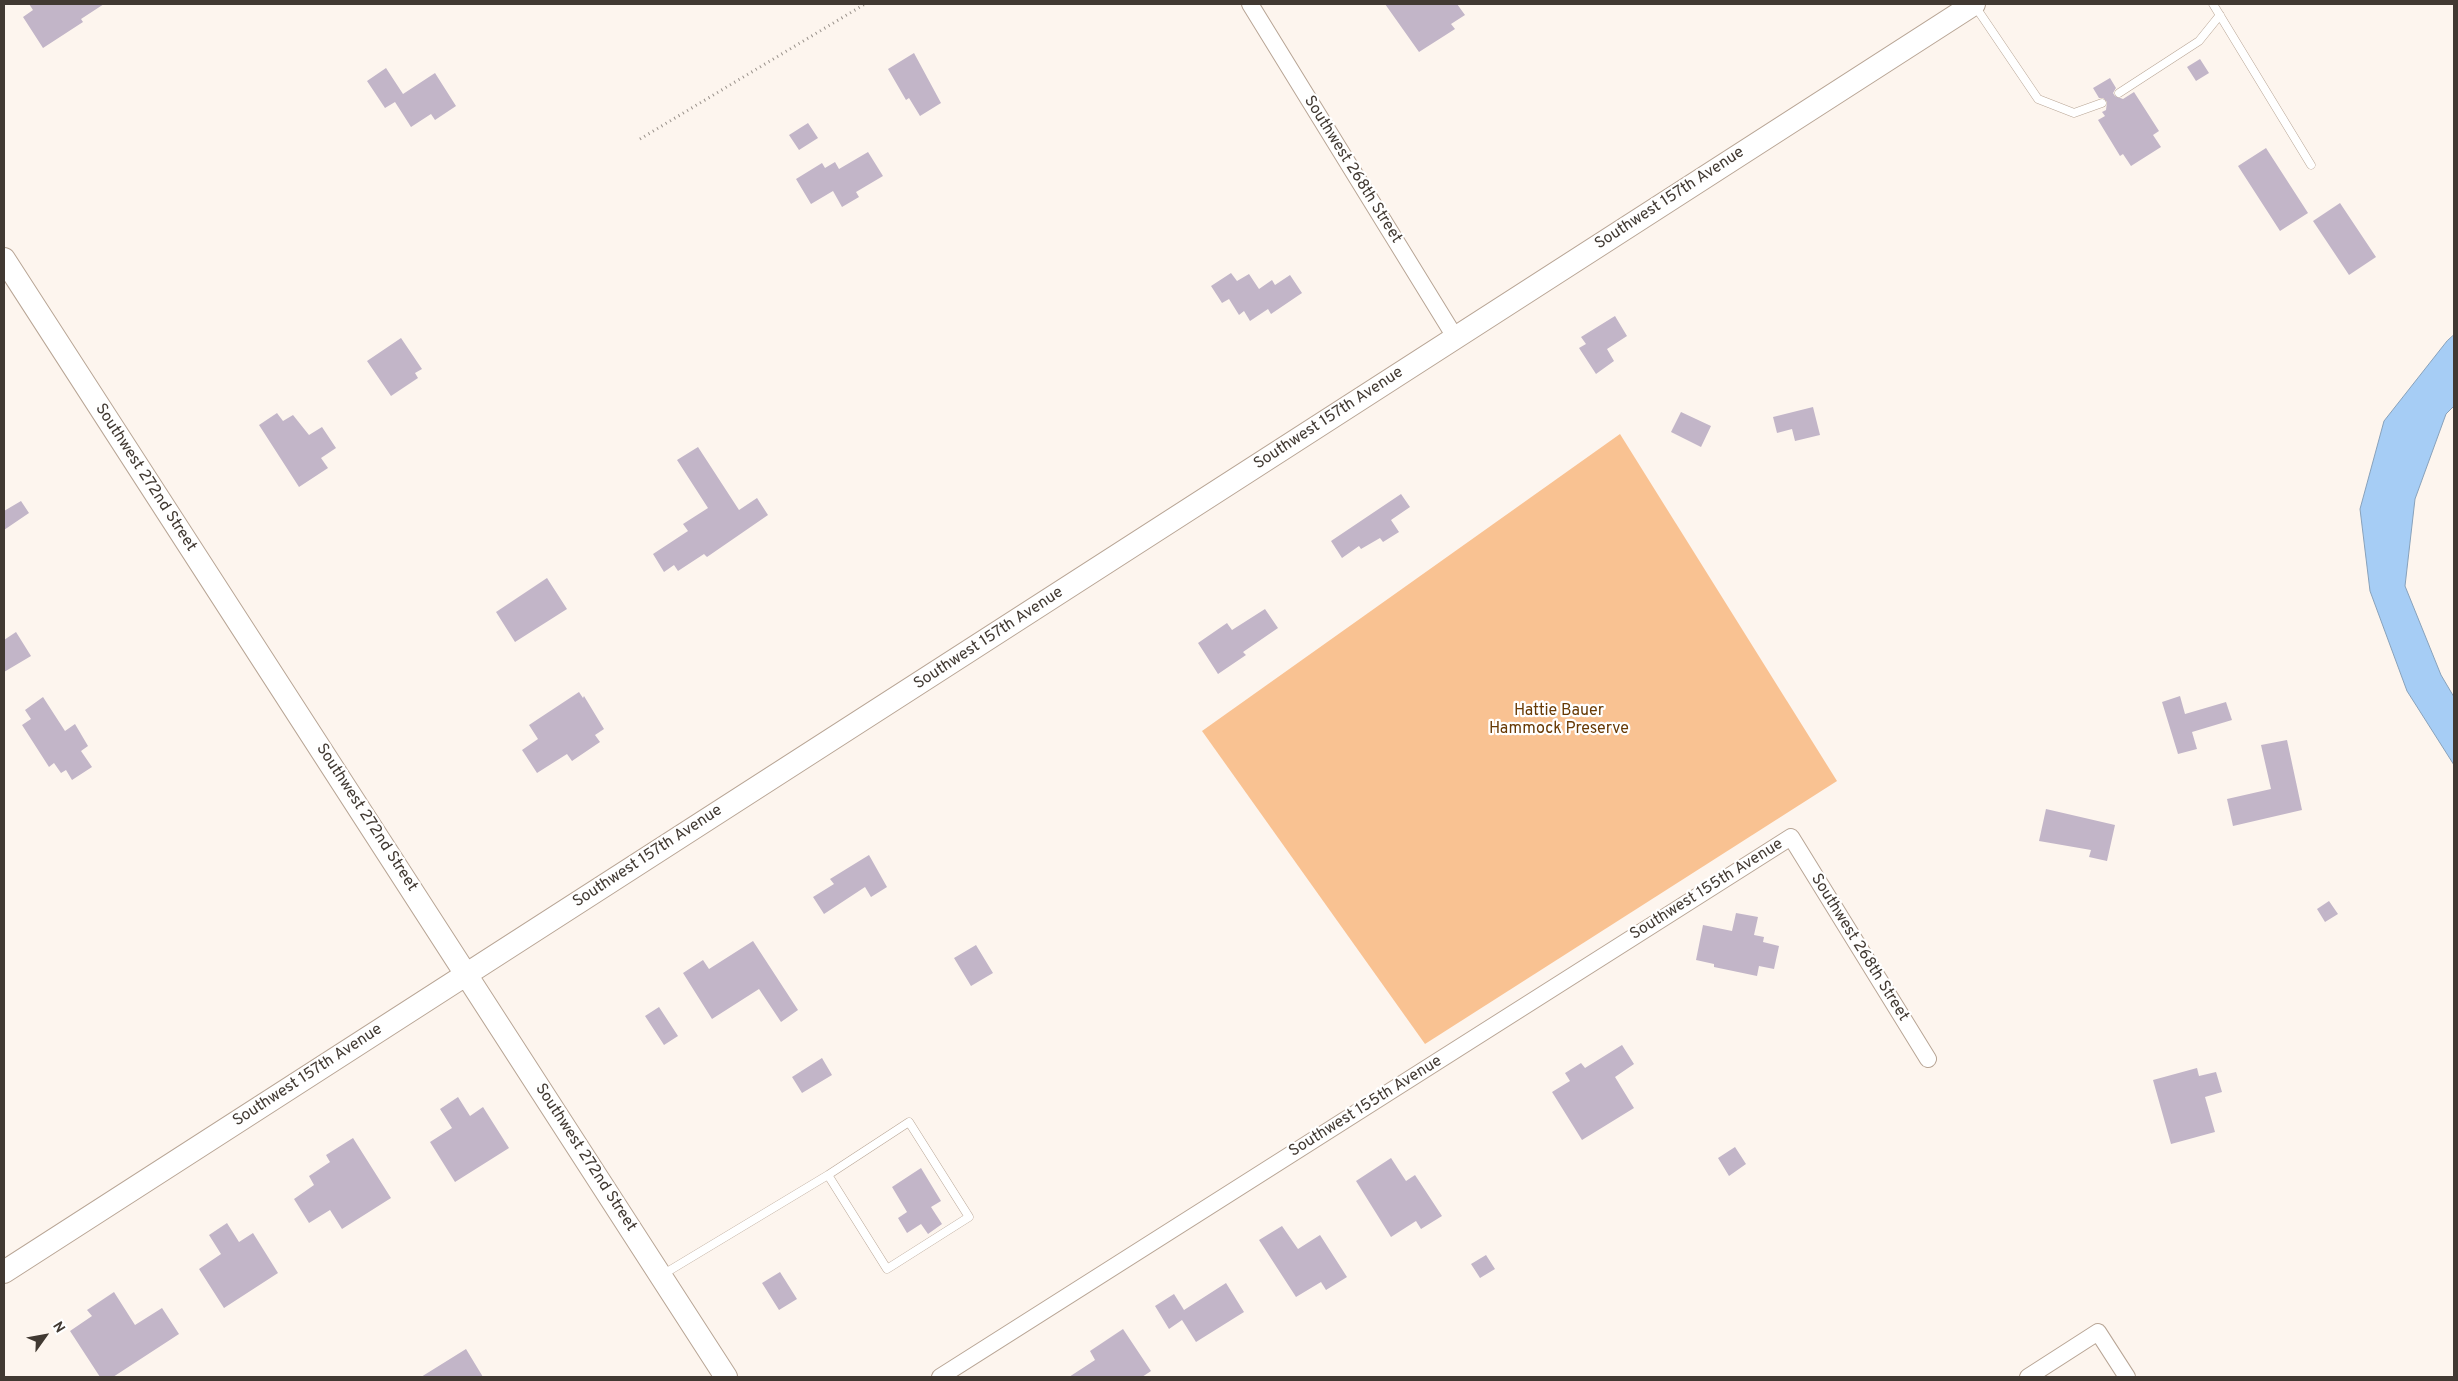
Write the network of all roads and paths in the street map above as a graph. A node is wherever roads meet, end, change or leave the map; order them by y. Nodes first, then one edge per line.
1 (865, 4) edge
2 (1250, 4) edge
3 (1974, 4) edge
4 (2213, 4) edge
5 (2220, 15) junction
6 (2119, 93) dead end
7 (2102, 103) dead end
8 (640, 139) dead end
9 (2312, 165) dead end
10 (4, 259) edge
11 (1455, 337) junction
12 (1791, 837) joint
13 (466, 973) junction
14 (1928, 1059) dead end
15 (828, 1175) junction
16 (4, 1272) edge
17 (660, 1276) junction
18 (726, 1377) edge
19 (940, 1377) edge
20 (2028, 1377) edge
21 (2127, 1377) edge

1 - 8 path
2 - 11 street, Southwest 268th Street
3 - 7 lane
3 - 11 street, Southwest 157th Avenue
4 - 5 lane
5 - 6 lane
5 - 9 lane
10 - 13 street, Southwest 272nd Street
11 - 13 street, Southwest 157th Avenue
12 - 14 street, Southwest 268th Street
12 - 19 street, Southwest 155th Avenue
13 - 16 street, Southwest 157th Avenue
13 - 17 street, Southwest 272nd Street
15 - 15 lane
15 - 17 lane
17 - 18 street, Southwest 272nd Street
20 - 21 street

